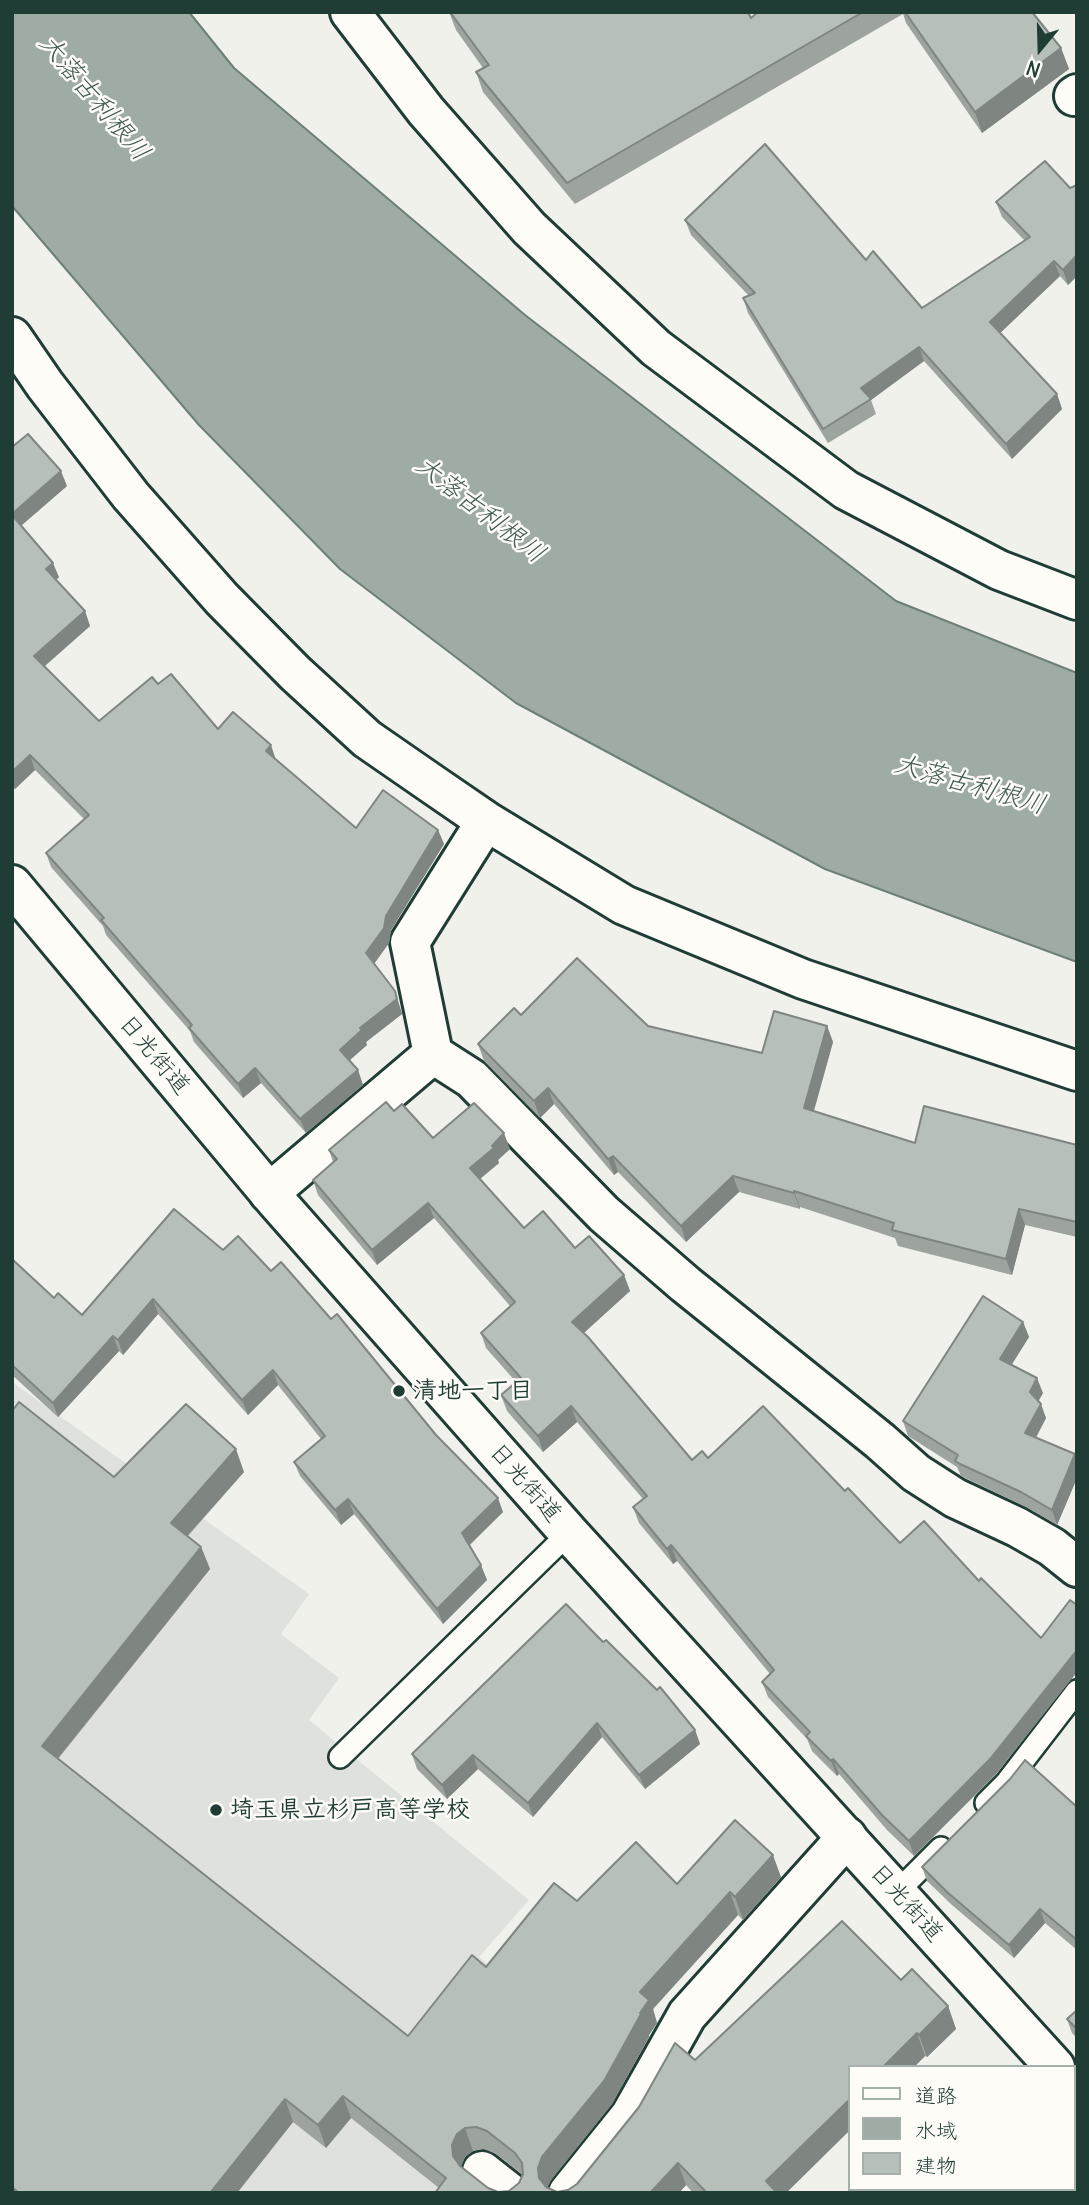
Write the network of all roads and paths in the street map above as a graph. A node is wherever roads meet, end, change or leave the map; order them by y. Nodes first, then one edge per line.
1 (351, 12) edge
2 (12, 337) edge
3 (1077, 600) edge
4 (486, 821) junction
5 (12, 885) edge
6 (433, 1054) junction
7 (1077, 1071) edge
8 (268, 1193) junction
9 (569, 1533) junction
10 (1077, 1567) edge
11 (1077, 1691) edge
12 (340, 1757) dead end
13 (970, 1820) edge
14 (847, 1837) junction
15 (951, 1838) edge
16 (897, 1892) junction
17 (1053, 2065) edge
18 (568, 2193) edge

1 - 3 street
2 - 4 street
4 - 6 street
4 - 7 street
5 - 8 street, 日光街道
6 - 8 street
6 - 10 street
8 - 9 street, 日光街道
9 - 12 lane
9 - 14 street, 日光街道
11 - 13 lane
14 - 16 street, 日光街道
14 - 18 street
15 - 16 lane
16 - 17 street, 日光街道

